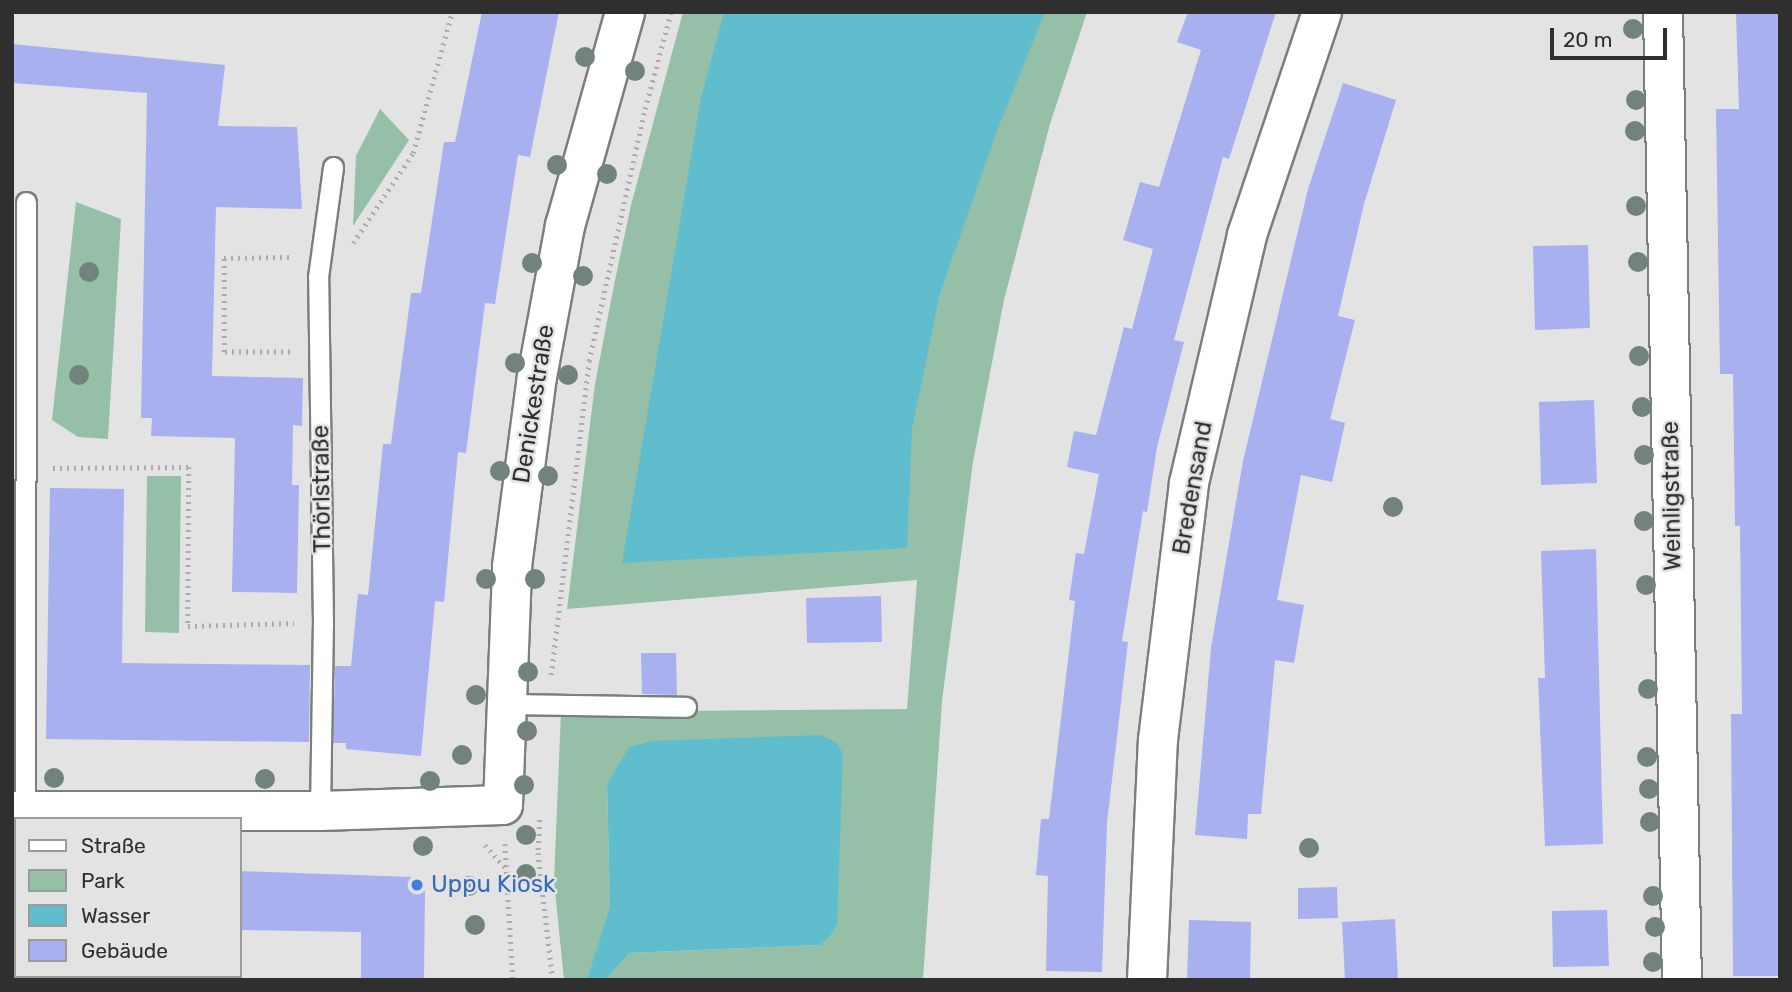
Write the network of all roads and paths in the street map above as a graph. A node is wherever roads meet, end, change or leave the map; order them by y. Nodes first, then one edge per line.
1 (452, 12) edge
2 (625, 12) edge
3 (671, 12) edge
4 (1322, 12) edge
5 (1663, 12) edge
6 (333, 167) dead end
7 (26, 202) dead end
8 (323, 256) junction
9 (320, 353) junction
10 (24, 468) junction
11 (292, 623) dead end
12 (504, 704) junction
13 (549, 705) junction
14 (687, 707) dead end
15 (503, 805) junction
16 (18, 811) edge
17 (320, 811) junction
18 (541, 815) dead end
19 (513, 980) edge
20 (552, 980) edge
21 (1147, 980) edge
22 (1682, 980) edge

1 - 8 path
2 - 12 street, Denickestraße
3 - 13 path
4 - 21 street, Bredensand
5 - 22 street, Weinligstraße
6 - 8 lane, Thörlstraße
7 - 10 lane
8 - 9 lane, Thörlstraße
8 - 9 path
9 - 17 lane, Thörlstraße
10 - 11 path
10 - 16 lane
12 - 13 lane
12 - 15 street, Denickestraße
13 - 14 lane
15 - 17 street
15 - 19 path
16 - 17 street
18 - 20 path

